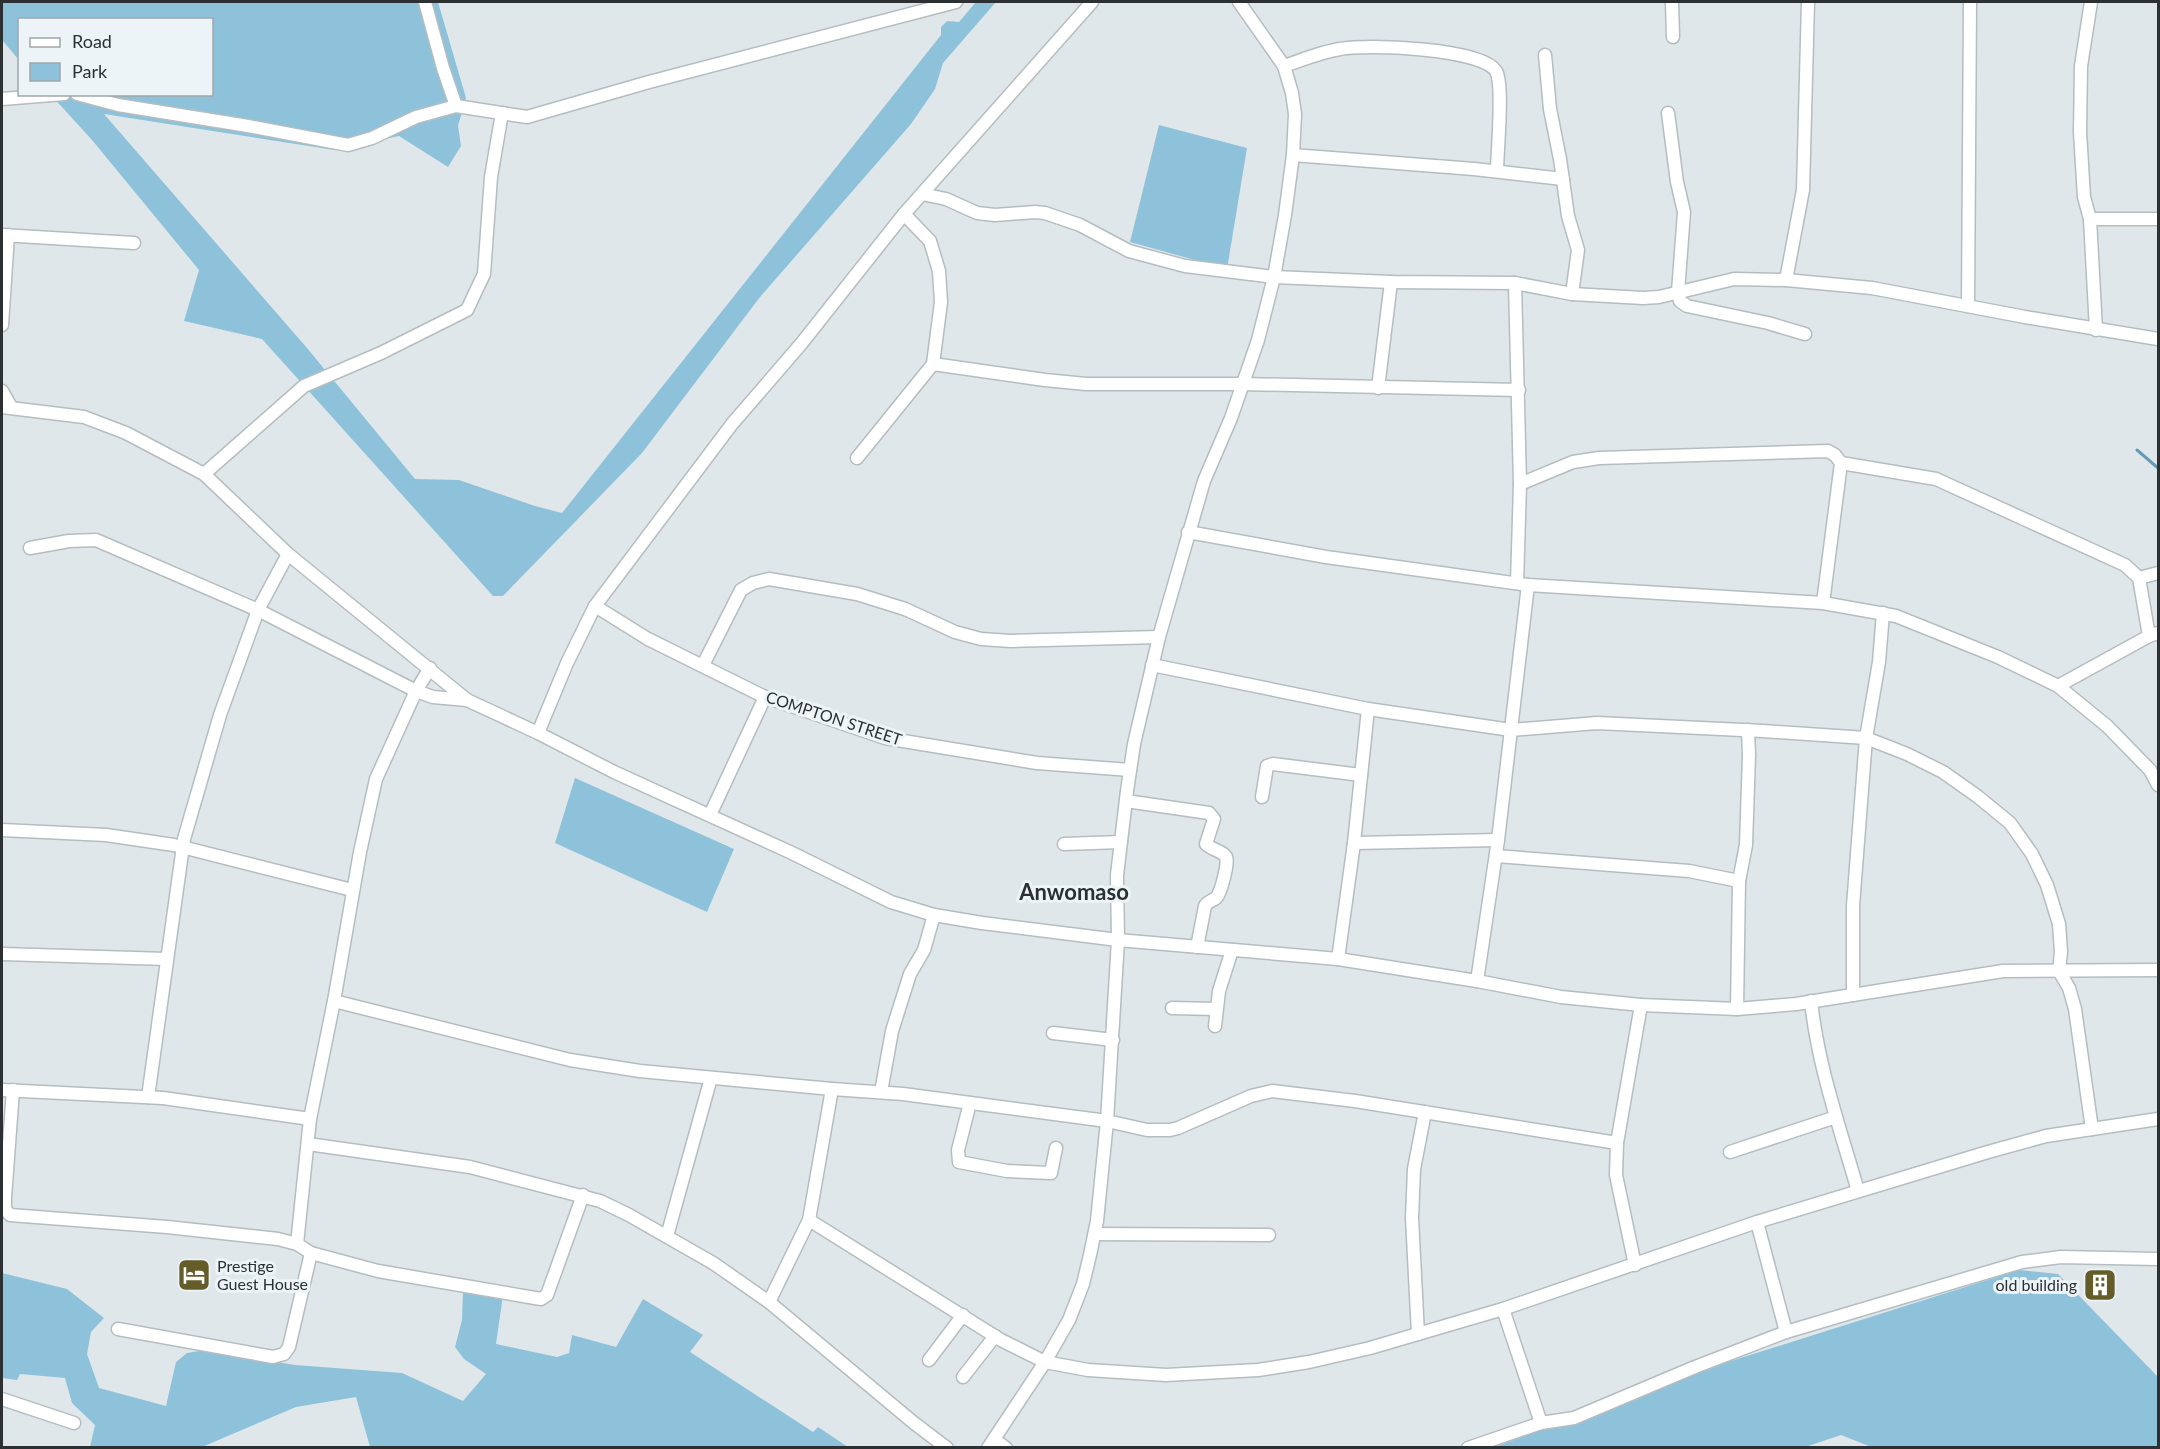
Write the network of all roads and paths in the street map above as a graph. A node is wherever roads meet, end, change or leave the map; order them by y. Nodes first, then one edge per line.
1 (425, 2) edge
2 (956, 2) edge
3 (1092, 2) edge
4 (1239, 2) edge
5 (1672, 2) edge
6 (1808, 2) edge
7 (1970, 2) edge
8 (2091, 2) edge
9 (1673, 37) dead end
10 (1545, 55) dead end
11 (1284, 66) junction
12 (39, 96) edge
13 (84, 96) edge
14 (2, 99) edge
15 (456, 106) junction
16 (502, 113) junction
17 (1668, 113) dead end
18 (1293, 155) junction
19 (1497, 171) junction
20 (1563, 178) junction
21 (922, 194) junction
22 (904, 214) junction
23 (2090, 219) junction
24 (2158, 219) edge
25 (5, 235) edge
26 (134, 243) dead end
27 (1274, 277) junction
28 (1786, 280) junction
29 (1391, 282) junction
30 (1515, 283) junction
31 (1678, 292) junction
32 (1572, 294) junction
33 (1968, 306) junction
34 (2, 325) edge
35 (2096, 330) junction
36 (1805, 334) dead end
37 (2158, 339) edge
38 (933, 364) junction
39 (1244, 384) junction
40 (1378, 388) junction
41 (1519, 390) junction
42 (2, 391) edge
43 (6, 407) edge
44 (857, 458) dead end
45 (1841, 463) junction
46 (204, 474) junction
47 (1520, 484) junction
48 (1188, 532) junction
49 (30, 548) dead end
50 (288, 554) junction
51 (2158, 573) edge
52 (2139, 578) junction
53 (1522, 584) junction
54 (1822, 603) junction
55 (595, 606) junction
56 (258, 610) junction
57 (1883, 613) junction
58 (2154, 635) edge
59 (1159, 638) junction
60 (703, 665) junction
61 (1152, 665) junction
62 (430, 668) junction
63 (2058, 686) junction
64 (416, 691) junction
65 (765, 698) junction
66 (467, 700) junction
67 (1368, 709) junction
68 (1511, 730) junction
69 (1748, 730) junction
70 (538, 733) junction
71 (1866, 738) junction
72 (2154, 768) edge
73 (1130, 770) junction
74 (1361, 775) junction
75 (2158, 785) edge
76 (1262, 797) dead end
77 (1126, 801) junction
78 (710, 815) junction
79 (2, 830) edge
80 (1498, 840) junction
81 (1120, 842) junction
82 (1354, 843) junction
83 (1064, 844) dead end
84 (183, 848) junction
85 (1496, 856) junction
86 (1739, 881) junction
87 (352, 890) junction
88 (934, 915) junction
89 (1118, 940) junction
90 (1197, 946) junction
91 (1232, 950) junction
92 (2, 954) edge
93 (168, 959) junction
94 (1338, 959) junction
95 (2158, 970) edge
96 (2059, 971) junction
97 (1477, 981) junction
98 (1853, 996) junction
99 (334, 1001) junction
100 (1811, 1001) junction
101 (1641, 1005) junction
102 (1172, 1008) dead end
103 (1216, 1009) junction
104 (1737, 1009) junction
105 (1215, 1026) dead end
106 (1053, 1033) dead end
107 (1113, 1040) junction
108 (711, 1078) junction
109 (832, 1089) junction
110 (7, 1090) edge
111 (881, 1092) junction
112 (148, 1097) junction
113 (970, 1103) junction
114 (1425, 1112) junction
115 (1836, 1118) junction
116 (310, 1119) junction
117 (2158, 1119) edge
118 (1107, 1121) junction
119 (2092, 1129) junction
120 (1617, 1143) junction
121 (308, 1144) junction
122 (1056, 1148) dead end
123 (1730, 1152) dead end
124 (1858, 1191) junction
125 (583, 1195) junction
126 (809, 1220) junction
127 (1757, 1222) junction
128 (1095, 1234) junction
129 (1269, 1235) dead end
130 (667, 1236) junction
131 (297, 1244) junction
132 (311, 1253) junction
133 (2158, 1259) edge
134 (1635, 1264) junction
135 (769, 1302) junction
136 (1503, 1309) junction
137 (963, 1316) junction
138 (118, 1329) dead end
139 (1786, 1332) junction
140 (1418, 1334) junction
141 (995, 1336) junction
142 (929, 1360) dead end
143 (1045, 1362) junction
144 (963, 1377) dead end
145 (2, 1398) edge
146 (74, 1423) dead end
147 (1541, 1423) junction
148 (991, 1443) edge
149 (947, 1448) edge
150 (1006, 1448) edge
151 (1468, 1448) edge

1 - 15 street
2 - 16 street
3 - 21 street
4 - 11 street
5 - 9 street
6 - 28 street
7 - 33 street
8 - 23 street
10 - 20 street
11 - 18 street
11 - 19 street
12 - 14 street
13 - 15 street
15 - 16 street
16 - 46 street
17 - 31 street
18 - 19 street
18 - 27 street
19 - 20 street
20 - 32 street
21 - 22 street
21 - 27 street
22 - 38 street
22 - 55 street
23 - 24 street
23 - 35 street
25 - 26 street
25 - 34 street
27 - 29 street
27 - 39 street
28 - 31 street
28 - 33 street
29 - 30 street
29 - 40 street
30 - 32 street
30 - 41 street
31 - 32 street
31 - 36 street
33 - 35 street
35 - 37 street
38 - 39 street
38 - 44 street
39 - 40 street
39 - 48 street
40 - 41 street
41 - 47 street
42 - 43 street
43 - 46 street
45 - 47 street
45 - 52 street
45 - 54 street
46 - 50 street
47 - 53 street
48 - 53 street
48 - 59 street
49 - 56 street
50 - 56 street
50 - 62 street
51 - 52 street
52 - 58 street
53 - 54 street
53 - 68 street
54 - 57 street
55 - 60 street, COMPTON STREET
55 - 70 street
56 - 64 street
56 - 84 street
57 - 63 street
57 - 71 street
58 - 63 street
59 - 60 street
59 - 61 street
60 - 65 street, COMPTON STREET
61 - 67 street
61 - 73 street
62 - 64 street
62 - 66 street
63 - 72 street
64 - 66 street
64 - 87 street
65 - 73 street, COMPTON STREET
65 - 78 street
66 - 70 street
67 - 68 street
67 - 74 street
68 - 69 street
68 - 80 street
69 - 71 street
69 - 86 street
70 - 78 street
71 - 96 street
71 - 98 street
72 - 75 street
73 - 77 street
74 - 76 street
74 - 82 street
77 - 81 street
77 - 90 street
78 - 88 street
79 - 84 street
80 - 82 street
80 - 85 street
81 - 83 street
81 - 89 street
82 - 94 street
84 - 87 street
84 - 93 street
85 - 86 street
85 - 97 street
86 - 104 street
87 - 99 street
88 - 89 street
88 - 111 street
89 - 90 street
89 - 107 street
90 - 91 street
91 - 94 street
91 - 103 street
92 - 93 street
93 - 112 street
94 - 97 street
95 - 96 street
96 - 98 street
96 - 119 street
97 - 101 street
98 - 100 street
99 - 108 street
99 - 116 street
100 - 104 street
100 - 115 street
101 - 104 street
101 - 120 street
102 - 103 street
103 - 105 street
106 - 107 street
107 - 118 street
108 - 109 street
108 - 130 street
109 - 111 street
109 - 126 street
110 - 112 street
110 - 131 street
111 - 113 street
112 - 116 street
113 - 118 street
113 - 122 street
114 - 118 street
114 - 120 street
114 - 140 street
115 - 123 street
115 - 124 street
116 - 121 street
117 - 119 street
118 - 128 street
119 - 124 street
120 - 134 street
121 - 125 street
121 - 131 street
124 - 127 street
125 - 130 street
125 - 132 street
126 - 135 street
126 - 137 street
127 - 134 street
127 - 139 street
128 - 129 street
128 - 143 street
130 - 135 street
131 - 132 street
132 - 138 street
133 - 139 street
134 - 136 street
135 - 149 street
136 - 140 street
136 - 147 street
137 - 141 street
137 - 142 street
139 - 147 street
140 - 143 street
141 - 143 street
141 - 144 street
143 - 148 street
145 - 146 street
147 - 151 street
148 - 150 street

